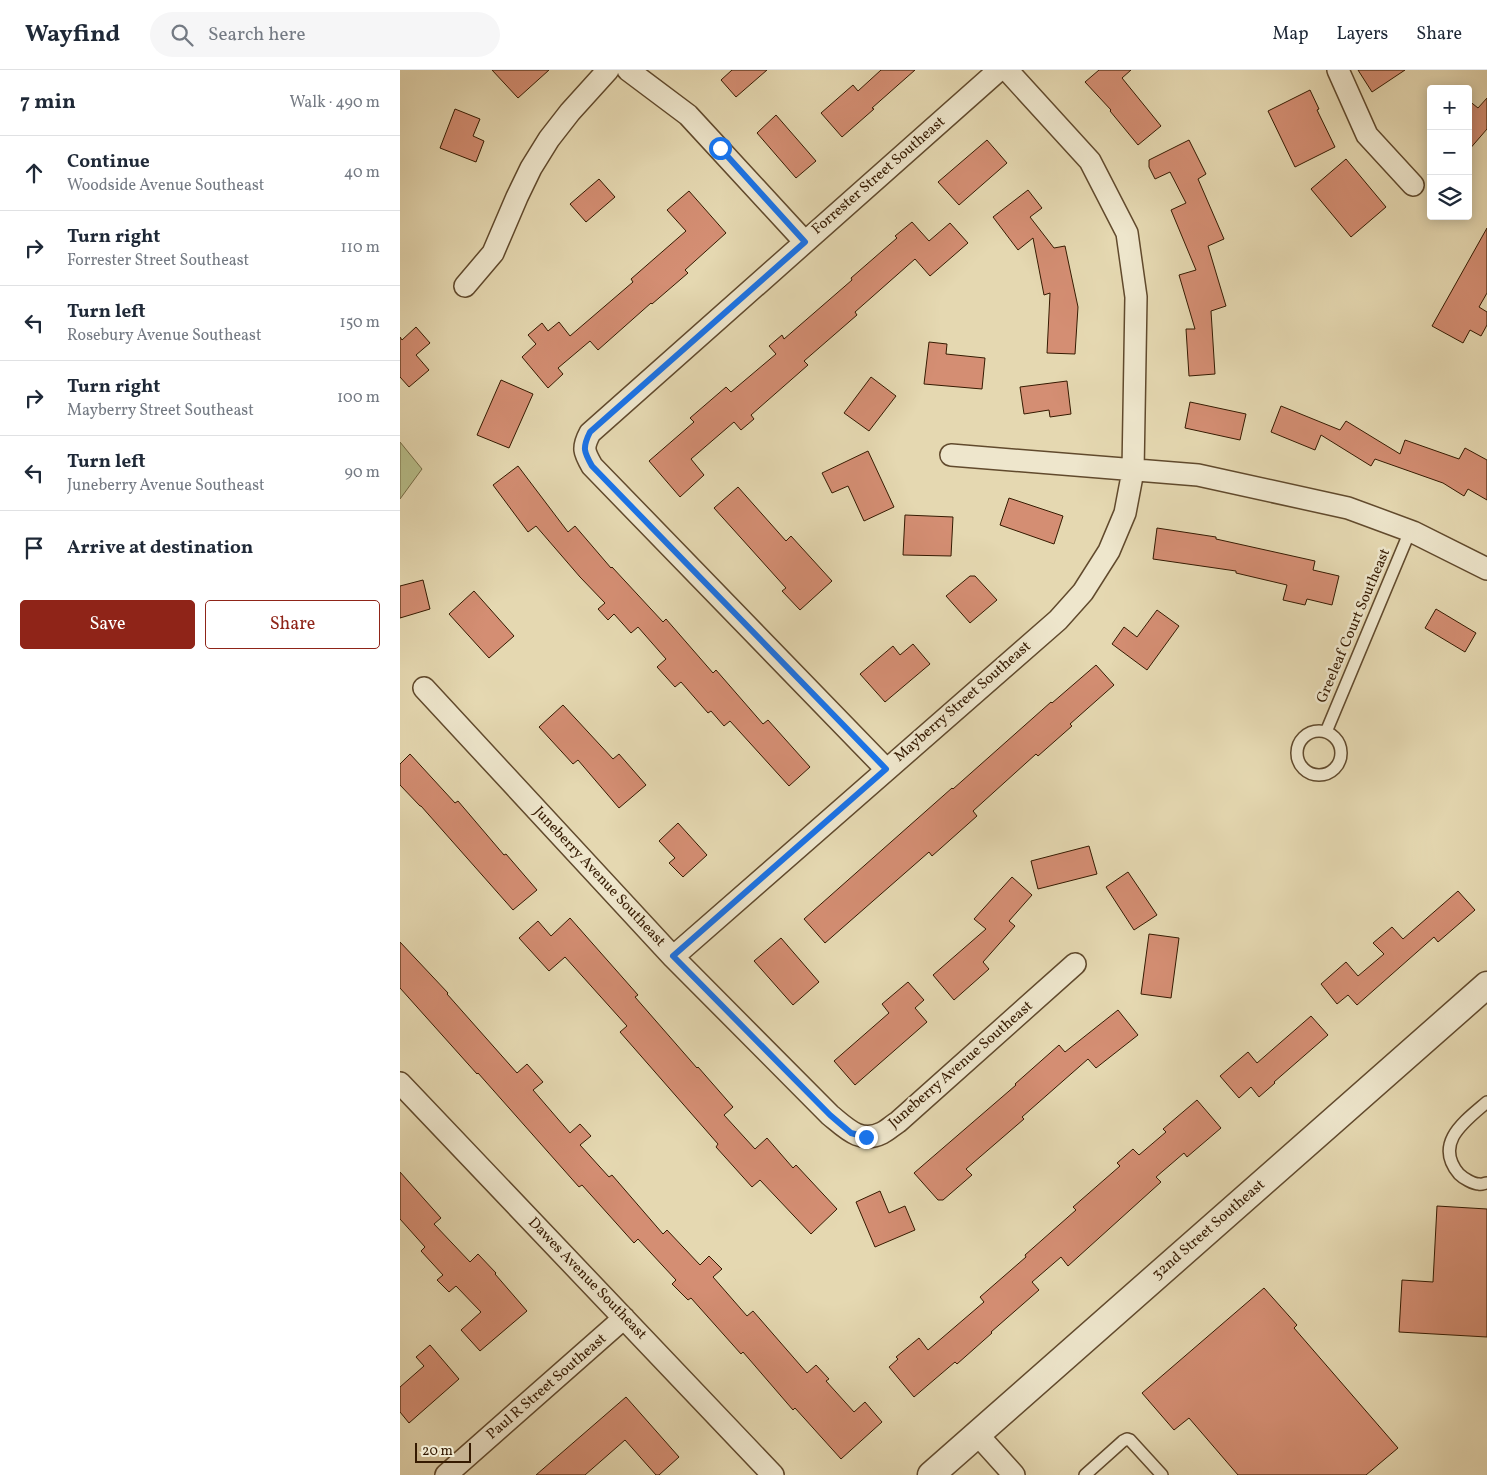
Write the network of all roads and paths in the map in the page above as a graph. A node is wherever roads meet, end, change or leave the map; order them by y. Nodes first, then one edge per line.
1 (608, 70) edge
2 (628, 70) edge
3 (999, 70) edge
4 (1008, 70) edge
5 (1338, 70) edge
6 (1413, 186) dead end
7 (805, 242) junction
8 (465, 286) dead end
9 (952, 455) dead end
10 (1134, 470) junction
11 (1410, 531) junction
12 (1487, 570) edge
13 (424, 688) dead end
14 (1326, 732) dead end
15 (886, 769) junction
16 (673, 956) junction
17 (1075, 964) dead end
18 (1487, 985) edge
19 (400, 1083) edge
20 (1487, 1102) edge
21 (1487, 1183) edge
22 (624, 1318) junction
23 (977, 1434) junction
24 (446, 1475) edge
25 (773, 1475) edge
26 (931, 1475) edge
27 (1014, 1475) edge
28 (1085, 1475) edge
29 (1162, 1475) edge

1 - 8 street
2 - 7 street
3 - 7 street, Forrester Street Southeast
4 - 10 street, Mayberry Street Southeast
5 - 6 street
7 - 15 street, Forrester Street Southeast
9 - 10 street
10 - 11 street
10 - 15 street, Mayberry Street Southeast
11 - 12 street
11 - 14 lane, Greeleaf Court Southeast
13 - 16 street, Juneberry Avenue Southeast
15 - 16 street, Mayberry Street Southeast
16 - 17 street, Juneberry Avenue Southeast
18 - 23 street, 32nd Street Southeast
19 - 22 street, Dawes Avenue Southeast
20 - 21 lane
22 - 24 street, Paul R Street Southeast
22 - 25 street, Dawes Avenue Southeast
23 - 26 street, 32nd Street Southeast
23 - 27 street
28 - 29 lane

